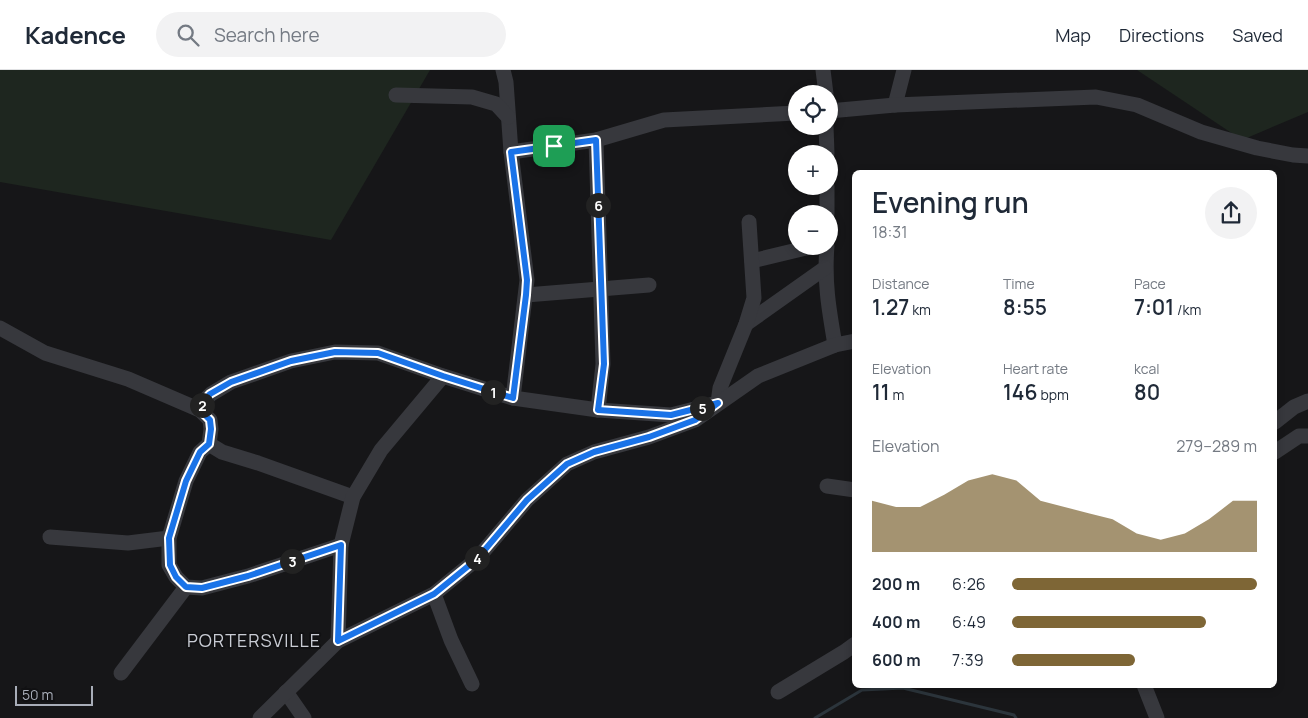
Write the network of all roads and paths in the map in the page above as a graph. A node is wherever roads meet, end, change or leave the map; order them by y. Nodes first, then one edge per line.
1 (503, 70) edge
2 (823, 70) edge
3 (904, 70) edge
4 (825, 85) edge
5 (396, 95) dead end
6 (895, 105) junction
7 (838, 110) edge
8 (788, 113) edge
9 (508, 117) junction
10 (596, 140) junction
11 (511, 152) junction
12 (1308, 156) edge
13 (749, 222) dead end
14 (788, 252) edge
15 (826, 255) edge
16 (752, 261) junction
17 (825, 268) junction
18 (649, 285) dead end
19 (601, 289) junction
20 (526, 295) junction
21 (746, 324) junction
22 (0, 328) edge
23 (852, 342) edge
24 (835, 345) junction
25 (443, 376) junction
26 (513, 398) junction
27 (1308, 401) edge
28 (718, 403) junction
29 (200, 410) junction
30 (598, 410) junction
31 (1277, 420) edge
32 (1308, 436) edge
33 (209, 444) junction
34 (1277, 451) edge
35 (827, 486) dead end
36 (852, 490) edge
37 (353, 497) junction
38 (50, 537) dead end
39 (169, 538) junction
40 (341, 545) junction
41 (186, 587) junction
42 (434, 594) junction
43 (338, 641) junction
44 (852, 646) edge
45 (121, 672) dead end
46 (472, 684) dead end
47 (1145, 688) edge
48 (286, 692) junction
49 (778, 692) dead end
50 (260, 718) edge
51 (304, 718) edge
52 (1157, 718) edge

1 - 9 street
2 - 4 street
3 - 6 street
5 - 9 street
6 - 7 street
6 - 12 street
8 - 10 street
9 - 11 street
10 - 11 street
10 - 19 street
11 - 20 street
13 - 16 street
14 - 16 street
15 - 17 street
16 - 21 street
17 - 21 street
17 - 24 street
18 - 19 street
19 - 20 street
19 - 30 street
20 - 26 street
21 - 28 street
22 - 29 street
23 - 24 street
24 - 28 street
25 - 26 street
25 - 29 street
25 - 37 street
26 - 30 street
27 - 31 street
28 - 30 street
28 - 42 street
29 - 33 street
32 - 34 street
33 - 37 street
33 - 39 street
35 - 36 street
37 - 40 street
38 - 39 street
39 - 41 street
40 - 41 street
40 - 43 street
41 - 45 street
42 - 43 street
42 - 46 street
43 - 48 street
44 - 49 street
47 - 52 street
48 - 50 street
48 - 51 street

